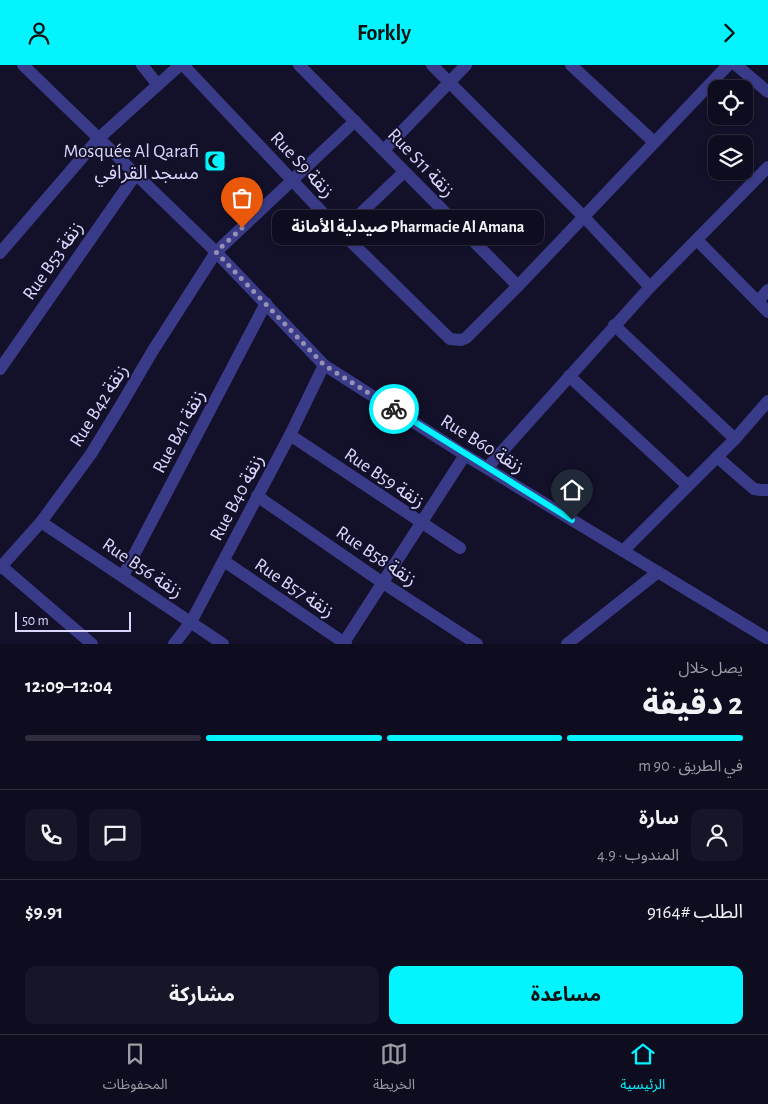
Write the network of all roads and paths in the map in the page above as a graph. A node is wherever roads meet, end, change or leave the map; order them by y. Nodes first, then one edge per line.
1 (23, 65) edge
2 (142, 65) edge
3 (181, 65) edge
4 (299, 65) edge
5 (432, 65) edge
6 (466, 65) edge
7 (571, 65) edge
8 (728, 65) edge
9 (736, 65) edge
10 (449, 82) junction
11 (158, 85) junction
12 (768, 92) edge
13 (355, 121) junction
14 (99, 138) junction
15 (654, 142) junction
16 (384, 150) junction
17 (768, 167) edge
18 (404, 172) junction
19 (136, 174) junction
20 (292, 179) junction
21 (584, 217) junction
22 (341, 232) junction
23 (697, 240) junction
24 (216, 252) junction
25 (0, 253) edge
26 (518, 286) junction
27 (650, 287) junction
28 (768, 290) edge
29 (758, 301) junction
30 (266, 303) junction
31 (768, 312) edge
32 (614, 325) junction
33 (324, 365) junction
34 (0, 369) edge
35 (569, 376) junction
36 (768, 401) edge
37 (290, 435) junction
38 (735, 439) junction
39 (465, 455) junction
40 (717, 457) junction
41 (487, 468) junction
42 (688, 486) junction
43 (768, 490) edge
44 (258, 496) junction
45 (41, 522) junction
46 (421, 523) junction
47 (460, 548) dead end
48 (623, 551) junction
49 (224, 561) junction
50 (0, 566) edge
51 (658, 572) junction
52 (123, 576) junction
53 (383, 583) junction
54 (191, 622) junction
55 (768, 639) edge
56 (92, 644) edge
57 (174, 644) edge
58 (223, 644) edge
59 (344, 644) edge
60 (477, 644) edge
61 (567, 644) edge

1 - 14 street, Rue B60 زنقة
2 - 11 street
3 - 11 street
3 - 20 street, Rue S9 زنقة
4 - 13 street, Rue S11 زنقة
5 - 10 street
6 - 10 street
7 - 15 street
8 - 15 street
9 - 12 street
10 - 16 street
10 - 21 street
11 - 14 street
13 - 16 street, Rue S11 زنقة
13 - 20 street, Rue B42 زنقة
14 - 19 street, Rue B60 زنقة
14 - 25 street
15 - 21 street
16 - 18 street, Rue S11 زنقة
17 - 23 street
18 - 22 street
18 - 26 street, Rue S11 زنقة
19 - 24 street, Rue B60 زنقة
19 - 34 street, Rue B53 زنقة
20 - 22 street, Rue S9 زنقة
20 - 24 street, Rue B42 زنقة
21 - 26 street
21 - 27 street
22 - 26 street, Rue S9 زنقة
23 - 27 street
23 - 29 street
24 - 30 street, Rue B60 زنقة
24 - 45 street, Rue B42 زنقة
27 - 32 street
28 - 29 street
29 - 31 street
30 - 33 street, Rue B60 زنقة
30 - 52 street, Rue B41 زنقة
32 - 35 street
32 - 38 street
33 - 37 street, Rue B40 زنقة
33 - 39 street, Rue B60 زنقة
35 - 41 street
35 - 42 street
36 - 38 street
37 - 44 street, Rue B40 زنقة
37 - 46 street, Rue B59 زنقة
38 - 40 street
39 - 41 street, Rue B60 زنقة
39 - 46 street
40 - 42 street
40 - 43 street
41 - 48 street, Rue B60 زنقة
42 - 48 street
44 - 49 street, Rue B40 زنقة
44 - 53 street, Rue B58 زنقة
45 - 50 street, Rue B42 زنقة
45 - 52 street, Rue B56 زنقة
46 - 47 street, Rue B59 زنقة
46 - 53 street
48 - 51 street, Rue B60 زنقة
49 - 54 street, Rue B40 زنقة
49 - 59 street, Rue B57 زنقة
50 - 56 street
51 - 55 street, Rue B60 زنقة
51 - 61 street
52 - 54 street, Rue B56 زنقة
53 - 59 street
53 - 60 street, Rue B58 زنقة
54 - 57 street, Rue B40 زنقة
54 - 58 street, Rue B56 زنقة

